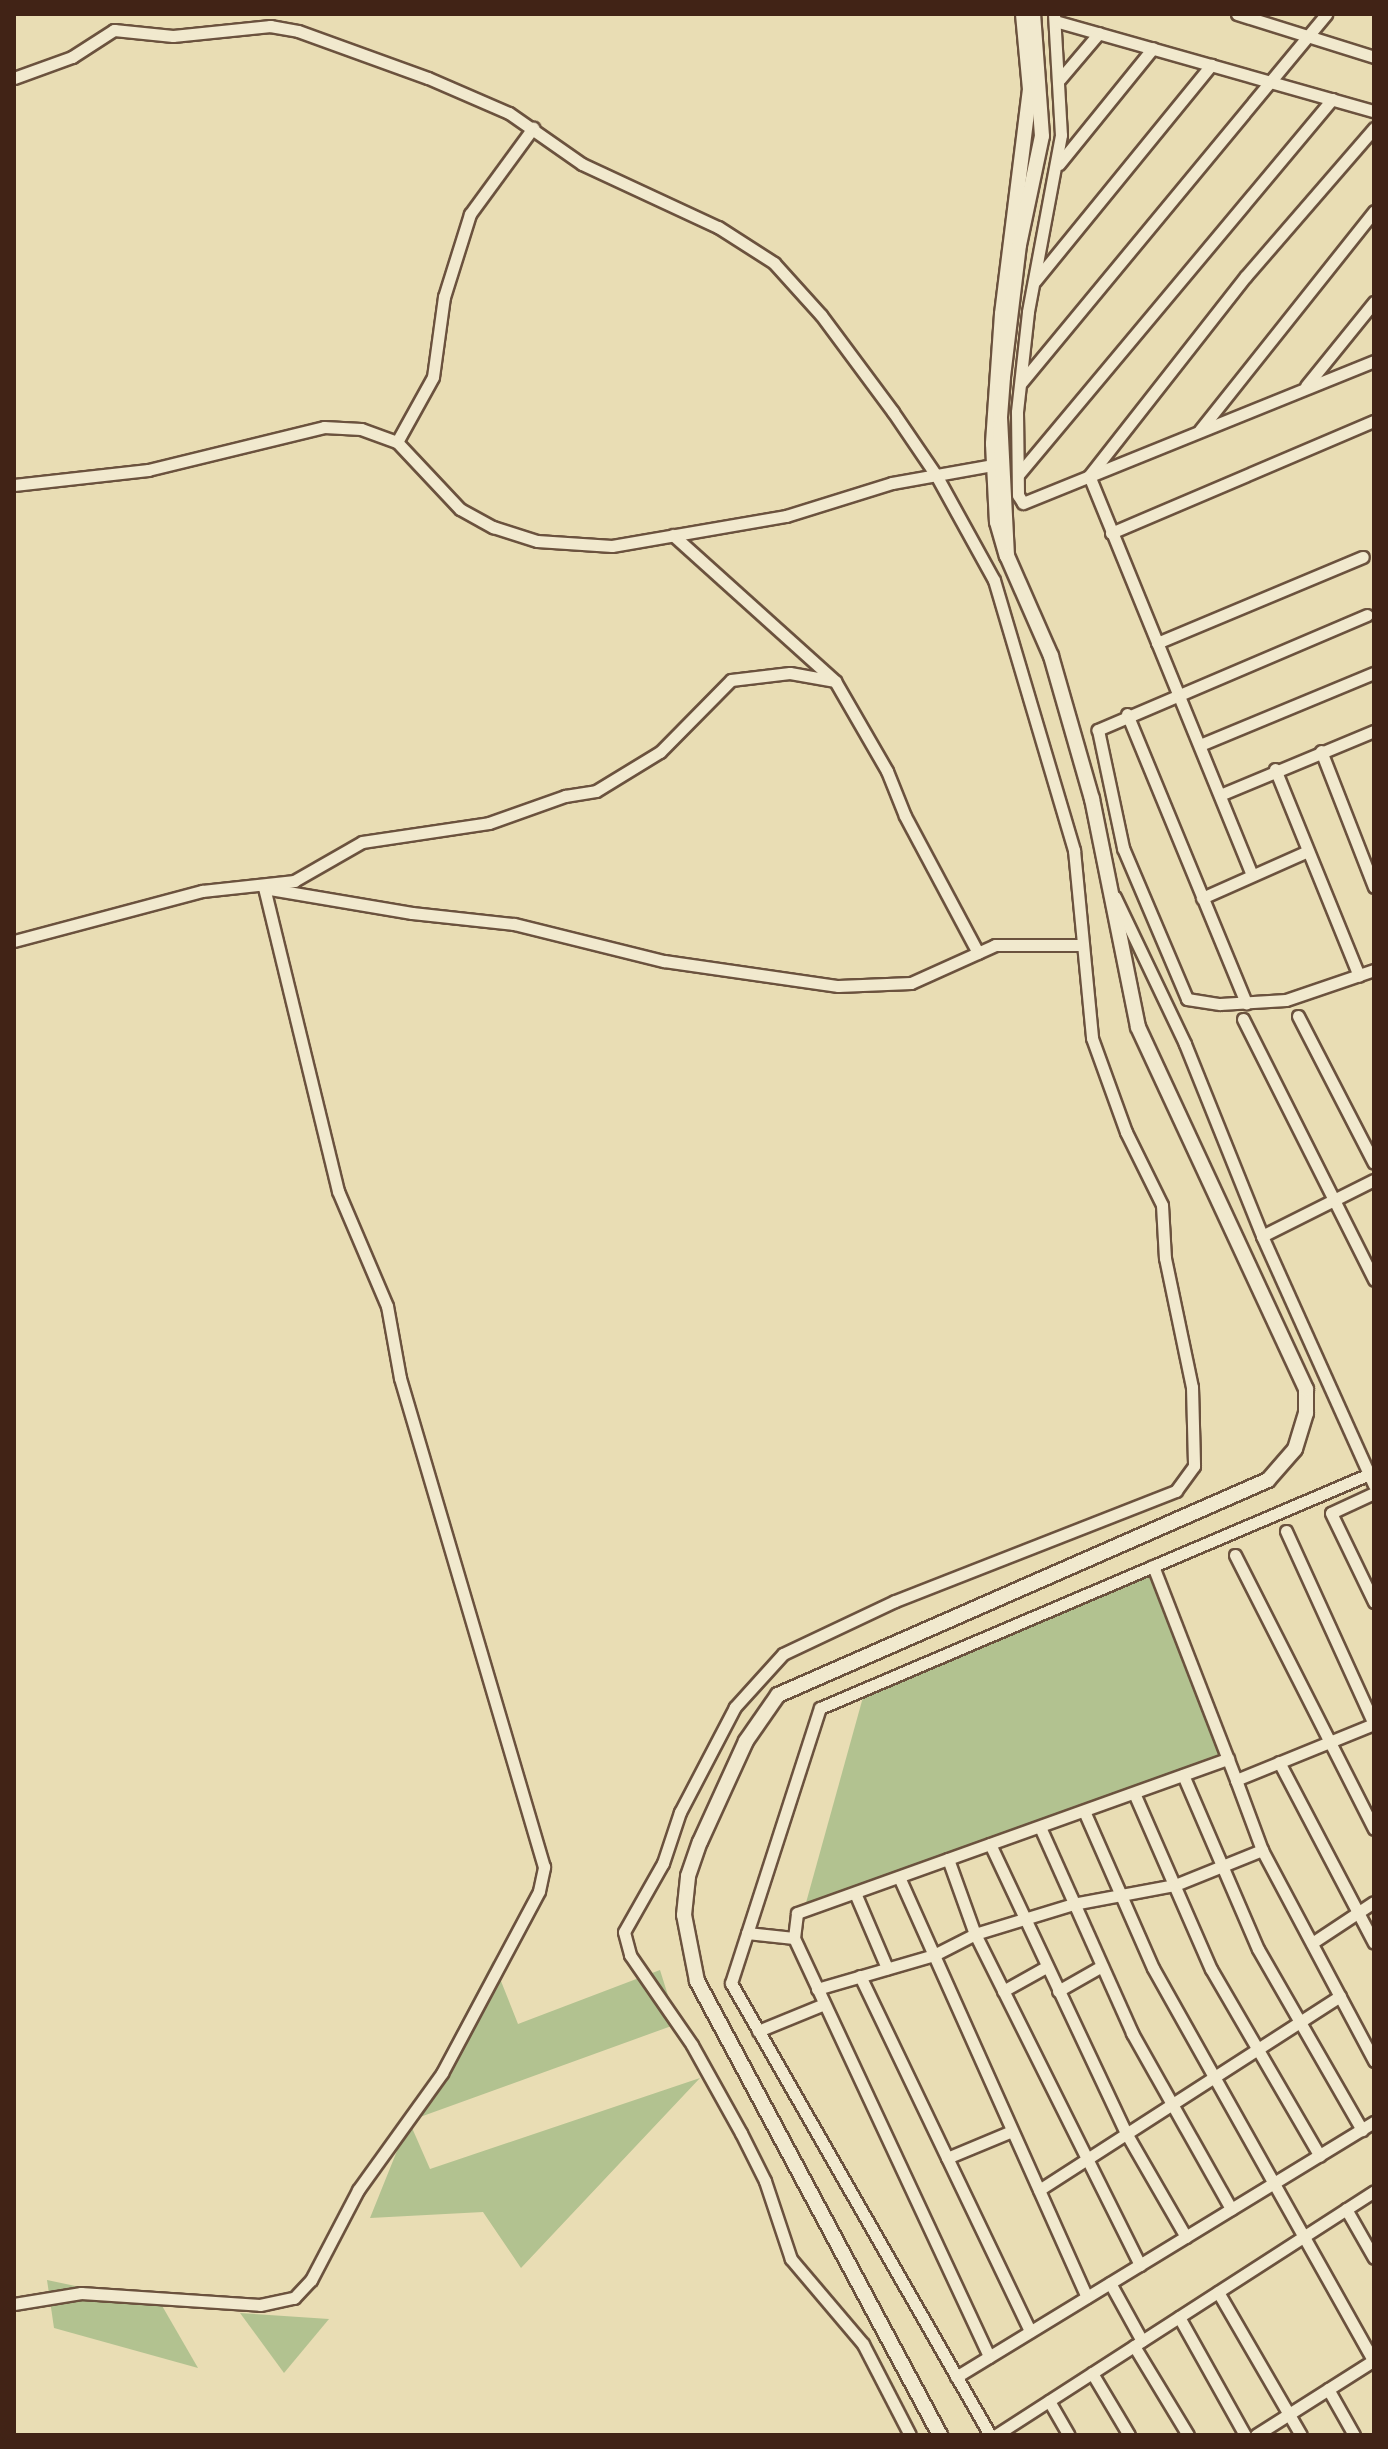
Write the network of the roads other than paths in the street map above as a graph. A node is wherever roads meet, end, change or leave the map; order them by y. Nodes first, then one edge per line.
1 (1023, 14) edge
2 (1033, 14) edge
3 (1237, 14) edge
4 (1326, 14) edge
5 (1055, 18) edge
6 (1099, 33) junction
7 (1310, 37) junction
8 (1153, 48) junction
9 (1374, 57) edge
10 (1211, 65) junction
11 (14, 78) edge
12 (1060, 79) junction
13 (1274, 82) junction
14 (1332, 99) junction
15 (1374, 111) edge
16 (533, 128) junction
17 (1374, 128) edge
18 (1059, 164) junction
19 (1374, 211) edge
20 (1032, 284) junction
21 (1374, 302) edge
22 (1374, 361) edge
23 (1020, 384) junction
24 (1304, 389) junction
25 (1374, 421) edge
26 (1199, 432) junction
27 (397, 442) junction
28 (993, 465) junction
29 (936, 475) junction
30 (1017, 476) junction
31 (1089, 476) junction
32 (14, 485) edge
33 (1111, 533) junction
34 (673, 535) junction
35 (1007, 556) junction
36 (1363, 557) dead end
37 (1367, 615) dead end
38 (1157, 643) junction
39 (1374, 673) edge
40 (835, 681) junction
41 (1180, 692) junction
42 (1127, 714) junction
43 (1374, 731) edge
44 (1200, 745) junction
45 (1321, 751) junction
46 (1275, 769) junction
47 (1220, 795) junction
48 (1306, 852) junction
49 (1252, 875) junction
50 (1106, 878) junction
51 (1374, 887) edge
52 (264, 888) junction
53 (1202, 898) junction
54 (14, 941) edge
55 (1083, 945) junction
56 (978, 953) junction
57 (1374, 970) edge
58 (1359, 976) junction
59 (1246, 1003) junction
60 (1298, 1016) dead end
61 (1243, 1019) dead end
62 (1374, 1163) edge
63 (1374, 1180) edge
64 (1332, 1201) junction
65 (1262, 1236) junction
66 (1374, 1280) edge
67 (1372, 1477) edge
68 (1374, 1493) edge
69 (1286, 1531) dead end
70 (1235, 1555) dead end
71 (1153, 1566) junction
72 (1374, 1602) edge
73 (1374, 1724) edge
74 (1328, 1743) junction
75 (1228, 1759) junction
76 (1279, 1762) junction
77 (1183, 1775) junction
78 (1236, 1780) junction
79 (1134, 1793) junction
80 (1084, 1811) junction
81 (1040, 1827) junction
82 (1374, 1829) edge
83 (990, 1844) junction
84 (1262, 1850) junction
85 (948, 1859) junction
86 (1220, 1867) junction
87 (899, 1877) junction
88 (1175, 1885) junction
89 (855, 1893) junction
90 (1121, 1893) junction
91 (1374, 1902) edge
92 (1073, 1904) junction
93 (1357, 1913) junction
94 (1024, 1919) junction
95 (747, 1933) junction
96 (975, 1934) junction
97 (794, 1938) junction
98 (1312, 1943) junction
99 (1374, 1943) edge
100 (934, 1955) junction
101 (1046, 1967) junction
102 (1100, 1967) junction
103 (887, 1968) junction
104 (860, 1976) junction
105 (817, 1989) junction
106 (1003, 1991) junction
107 (1058, 1991) junction
108 (1340, 1996) junction
109 (824, 2004) junction
110 (1300, 2022) junction
111 (758, 2031) junction
112 (1258, 2049) junction
113 (1374, 2061) edge
114 (1214, 2077) junction
115 (1171, 2105) junction
116 (1374, 2122) edge
117 (1362, 2130) junction
118 (1012, 2131) junction
119 (1126, 2133) junction
120 (1320, 2156) junction
121 (947, 2158) junction
122 (1089, 2158) junction
123 (1274, 2183) junction
124 (1039, 2190) junction
125 (1374, 2191) edge
126 (1231, 2209) junction
127 (1346, 2209) junction
128 (1186, 2237) junction
129 (1304, 2237) junction
130 (1374, 2258) edge
131 (1140, 2265) junction
132 (1110, 2283) junction
133 (1218, 2292) junction
134 (1087, 2297) junction
135 (14, 2304) edge
136 (1179, 2317) junction
137 (1030, 2331) junction
138 (1138, 2343) junction
139 (989, 2357) junction
140 (1374, 2361) edge
141 (1092, 2373) junction
142 (956, 2377) junction
143 (1328, 2389) junction
144 (1049, 2401) junction
145 (1289, 2413) junction
146 (1350, 2434) edge
147 (910, 2435) edge
148 (940, 2435) edge
149 (990, 2435) edge
150 (996, 2435) edge
151 (1069, 2435) edge
152 (1129, 2435) edge
153 (1188, 2435) edge
154 (1245, 2435) edge
155 (1256, 2435) edge
156 (1301, 2435) edge

1 - 28 street
2 - 35 street
3 - 7 street
4 - 7 street
5 - 6 street
5 - 12 street
6 - 8 street
6 - 12 street
7 - 9 street
7 - 13 street
8 - 10 street
8 - 18 street
10 - 13 street
10 - 20 street
11 - 16 street
12 - 18 street
13 - 14 street
13 - 23 street
14 - 15 street
14 - 30 street
16 - 27 street
16 - 29 street
17 - 31 street
18 - 20 street
19 - 26 street
20 - 23 street
21 - 24 street
22 - 24 street
23 - 30 street
24 - 26 street
25 - 33 street
26 - 31 street
27 - 32 street
27 - 34 street
28 - 29 street
28 - 35 street
29 - 34 street
29 - 55 street
30 - 31 street
31 - 33 street
33 - 38 street
34 - 40 street
35 - 50 street
36 - 38 street
37 - 41 street
38 - 41 street
39 - 44 street
40 - 52 street
40 - 56 street
41 - 42 street
41 - 44 street
42 - 53 street
42 - 59 street
43 - 45 street
44 - 47 street
45 - 46 street
45 - 51 street
46 - 47 street
46 - 48 street
47 - 49 street
48 - 49 street
48 - 58 street
49 - 53 street
50 - 65 street
50 - 148 street
52 - 54 street
52 - 56 street
52 - 135 street
53 - 59 street
55 - 56 street
55 - 147 street
57 - 58 street
58 - 59 street
60 - 62 street
61 - 64 street
63 - 64 street
64 - 65 street
64 - 66 street
65 - 67 street
67 - 71 street
68 - 72 street
69 - 73 street
70 - 74 street
71 - 75 street
71 - 95 street
73 - 74 street
74 - 76 street
74 - 82 street
75 - 77 street
75 - 78 street
76 - 78 street
76 - 93 street
77 - 79 street
77 - 86 street
78 - 84 street
79 - 80 street
79 - 88 street
80 - 81 street
80 - 90 street
81 - 83 street
81 - 92 street
83 - 85 street
83 - 94 street
84 - 86 street
84 - 98 street
85 - 87 street
85 - 96 street
86 - 88 street
86 - 110 street
87 - 89 street
87 - 100 street
88 - 90 street
88 - 112 street
89 - 97 street
89 - 103 street
90 - 92 street
90 - 114 street
91 - 93 street
92 - 94 street
92 - 102 street
93 - 98 street
93 - 99 street
94 - 96 street
94 - 101 street
95 - 97 street
95 - 111 street
96 - 100 street
96 - 106 street
97 - 105 street
98 - 108 street
100 - 103 street
100 - 118 street
101 - 106 street
101 - 107 street
102 - 107 street
102 - 115 street
103 - 104 street
104 - 105 street
104 - 121 street
105 - 109 street
106 - 122 street
107 - 119 street
108 - 110 street
108 - 113 street
109 - 111 street
109 - 139 street
110 - 112 street
110 - 117 street
111 - 142 street
112 - 114 street
112 - 120 street
114 - 115 street
114 - 123 street
115 - 119 street
115 - 126 street
116 - 117 street
117 - 120 street
118 - 121 street
118 - 124 street
119 - 122 street
119 - 128 street
120 - 123 street
121 - 137 street
122 - 124 street
122 - 131 street
123 - 126 street
123 - 129 street
124 - 134 street
125 - 127 street
126 - 128 street
127 - 129 street
127 - 130 street
128 - 131 street
129 - 133 street
129 - 140 street
131 - 132 street
132 - 134 street
132 - 138 street
133 - 136 street
133 - 145 street
134 - 137 street
136 - 138 street
136 - 154 street
137 - 139 street
138 - 141 street
138 - 153 street
139 - 142 street
140 - 143 street
141 - 144 street
141 - 152 street
142 - 149 street
143 - 145 street
143 - 146 street
144 - 150 street
144 - 151 street
145 - 155 street
145 - 156 street

